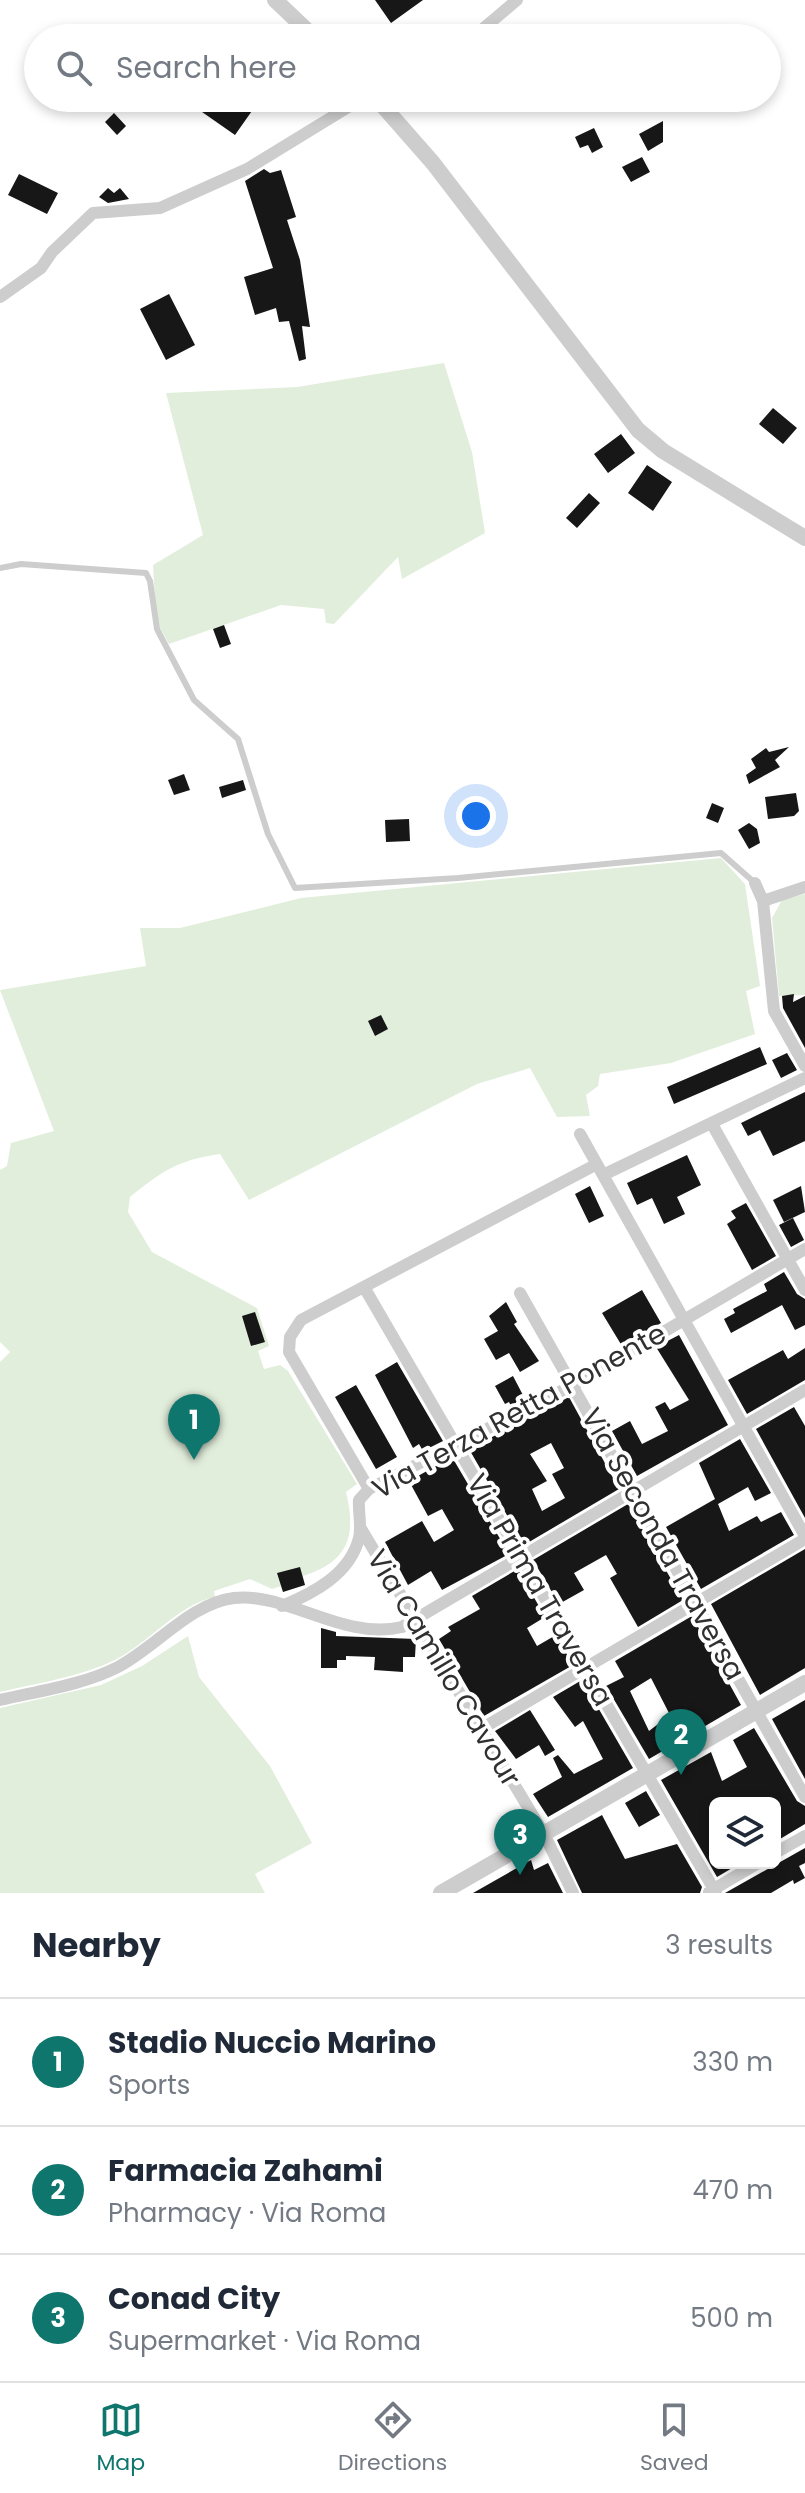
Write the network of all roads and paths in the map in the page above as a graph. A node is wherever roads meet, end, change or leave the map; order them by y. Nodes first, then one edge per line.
1 (275, 0) edge
2 (517, 0) edge
3 (300, 24) edge
4 (489, 24) edge
5 (340, 112) edge
6 (393, 112) edge
7 (0, 297) edge
8 (805, 538) edge
9 (0, 568) edge
10 (755, 883) joint
11 (805, 887) edge
12 (763, 901) junction
13 (805, 1066) edge
14 (805, 1078) edge
15 (712, 1124) junction
16 (580, 1134) dead end
17 (600, 1169) junction
18 (805, 1249) edge
19 (788, 1260) junction
20 (364, 1287) junction
21 (805, 1290) edge
22 (520, 1293) dead end
23 (683, 1320) junction
24 (573, 1385) junction
25 (805, 1390) edge
26 (742, 1427) junction
27 (456, 1445) junction
28 (369, 1489) junction
29 (633, 1490) junction
30 (360, 1527) junction
31 (805, 1538) edge
32 (520, 1556) junction
33 (696, 1603) junction
34 (282, 1606) junction
35 (414, 1619) junction
36 (585, 1668) junction
37 (805, 1683) edge
38 (0, 1700) edge
39 (757, 1711) junction
40 (481, 1729) junction
41 (647, 1776) junction
42 (805, 1797) edge
43 (544, 1834) junction
44 (805, 1836) edge
45 (781, 1850) edge
46 (748, 1869) edge
47 (712, 1892) edge
48 (441, 1893) edge
49 (573, 1893) edge

1 - 3 street
2 - 4 street
5 - 7 street
6 - 8 street
9 - 10 lane
10 - 12 street
11 - 12 street
12 - 13 street
14 - 15 street
15 - 17 street
15 - 19 street
16 - 17 street
17 - 20 street
17 - 23 street
18 - 19 street, Via Terza Retta Ponente
19 - 21 street
19 - 23 street, Via Terza Retta Ponente
20 - 27 street, Via Prima Traversa
20 - 28 street
22 - 24 street, Via Seconda Traversa
23 - 24 street, Via Terza Retta Ponente
23 - 26 street
24 - 27 street, Via Terza Retta Ponente
24 - 29 street, Via Seconda Traversa
25 - 26 street
26 - 29 street
26 - 31 street
27 - 28 street, Via Terza Retta Ponente
27 - 32 street, Via Prima Traversa
28 - 30 street, Via Terza Retta Ponente
29 - 32 street
29 - 33 street, Via Seconda Traversa
30 - 34 street, Via Terza Retta Ponente
30 - 35 street, Via Camillo Cavour
31 - 33 street
32 - 35 street
32 - 36 street, Via Prima Traversa
33 - 36 street
33 - 39 street, Via Seconda Traversa
34 - 35 street
34 - 38 street
35 - 40 street, Via Camillo Cavour
36 - 40 street
36 - 41 street, Via Prima Traversa
37 - 39 street
39 - 41 street
39 - 42 street, Via Seconda Traversa
40 - 43 street, Via Camillo Cavour
41 - 43 street
41 - 47 street, Via Prima Traversa
43 - 48 street
43 - 49 street, Via Camillo Cavour
44 - 45 street
46 - 47 street

